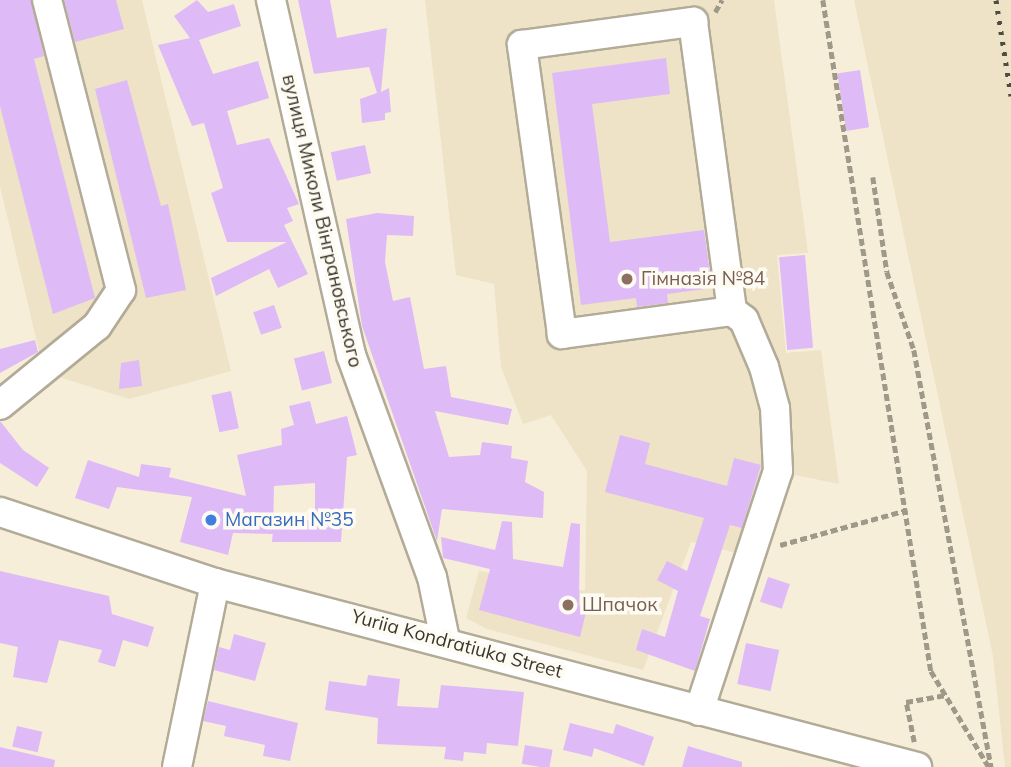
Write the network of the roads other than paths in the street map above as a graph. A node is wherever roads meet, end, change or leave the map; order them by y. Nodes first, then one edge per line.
1 (47, 0) edge
2 (271, 0) edge
3 (732, 311) junction
4 (0, 405) edge
5 (0, 512) edge
6 (215, 583) junction
7 (446, 640) junction
8 (699, 711) junction
9 (915, 754) edge
10 (177, 767) edge

1 - 4 street
2 - 7 street, вулиця Миколи Вінграновського
3 - 3 street
3 - 8 street
5 - 6 street, Yuriia Kondratiuka Street
6 - 7 street, Yuriia Kondratiuka Street
6 - 10 street
7 - 8 street, Yuriia Kondratiuka Street
8 - 9 street, Yuriia Kondratiuka Street

